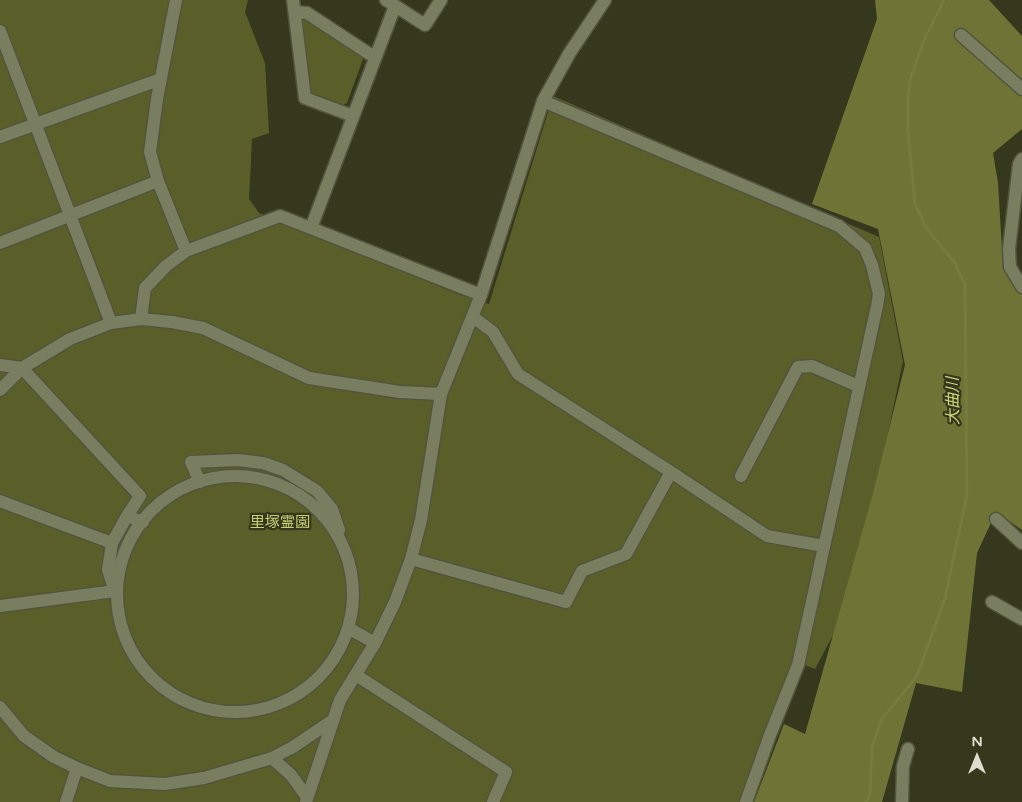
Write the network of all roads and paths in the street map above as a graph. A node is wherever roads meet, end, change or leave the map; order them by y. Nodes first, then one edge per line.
1 (176, 0) edge
2 (441, 0) edge
3 (605, 0) edge
4 (391, 3) edge
5 (294, 6) edge
6 (0, 31) edge
7 (961, 35) dead end
8 (374, 57) junction
9 (161, 78) junction
10 (1022, 89) edge
11 (543, 101) junction
12 (353, 116) junction
13 (35, 124) junction
14 (0, 137) edge
15 (1022, 159) edge
16 (158, 181) junction
17 (70, 216) junction
18 (310, 228) junction
19 (0, 243) edge
20 (186, 251) junction
21 (1022, 287) edge
22 (481, 295) junction
23 (473, 318) junction
24 (141, 319) junction
25 (111, 323) junction
26 (0, 365) edge
27 (22, 368) junction
28 (858, 386) junction
29 (0, 390) edge
30 (441, 394) junction
31 (283, 470) junction
32 (671, 472) junction
33 (741, 476) dead end
34 (200, 482) junction
35 (277, 484) junction
36 (0, 501) edge
37 (127, 516) junction
38 (996, 519) dead end
39 (143, 522) junction
40 (340, 532) junction
41 (112, 543) junction
42 (1022, 543) edge
43 (824, 546) junction
44 (411, 559) junction
45 (114, 591) junction
46 (992, 602) dead end
47 (0, 606) edge
48 (1022, 619) edge
49 (348, 628) junction
50 (375, 643) junction
51 (356, 675) junction
52 (0, 707) edge
53 (333, 720) junction
54 (908, 749) dead end
55 (272, 758) junction
56 (78, 768) junction
57 (306, 800) edge
58 (66, 802) edge
59 (493, 802) edge
60 (746, 802) edge
61 (902, 802) edge

1 - 9 street
2 - 4 street
3 - 11 street
4 - 8 street
5 - 8 street
5 - 12 street
6 - 13 street
7 - 10 street
8 - 12 street
9 - 13 street
9 - 16 street
11 - 22 street
11 - 28 street
12 - 18 street
13 - 14 street
13 - 17 street
15 - 21 street
16 - 17 street
16 - 20 street
17 - 19 street
17 - 25 street
18 - 20 street
18 - 22 street
20 - 24 street
22 - 23 street
23 - 30 street
23 - 32 street
24 - 25 street
24 - 30 street
25 - 27 street
26 - 27 street
27 - 29 street
27 - 37 street
28 - 33 street
28 - 43 street
30 - 44 street
31 - 34 street
31 - 35 street
31 - 40 street
32 - 43 street
32 - 44 street
34 - 35 street
34 - 39 street
35 - 40 street
36 - 41 street
37 - 39 street
37 - 41 street
38 - 42 street
39 - 45 street
40 - 49 street
41 - 45 street
43 - 60 street
44 - 50 street
45 - 47 street
45 - 49 street
46 - 48 street
49 - 50 street
50 - 51 street
51 - 53 street
51 - 59 street
52 - 56 street
53 - 55 street
53 - 57 street
54 - 61 street
55 - 56 street
55 - 57 street
56 - 58 street

